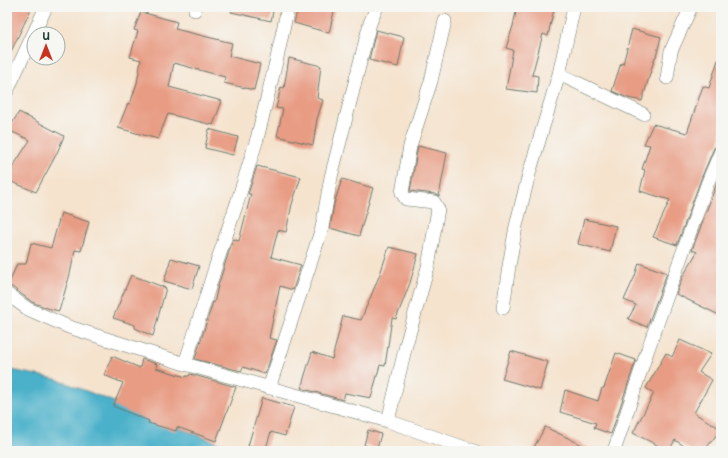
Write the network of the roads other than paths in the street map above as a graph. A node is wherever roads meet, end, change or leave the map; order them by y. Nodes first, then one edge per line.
1 (46, 7) edge
2 (288, 7) edge
3 (377, 7) edge
4 (574, 7) edge
5 (691, 7) edge
6 (445, 21) dead end
7 (559, 74) junction
8 (667, 78) dead end
9 (7, 91) edge
10 (644, 114) dead end
11 (721, 151) edge
12 (7, 294) edge
13 (503, 308) dead end
14 (185, 364) junction
15 (269, 388) junction
16 (388, 421) junction
17 (474, 451) edge
18 (614, 451) edge

1 - 9 street
2 - 14 street
3 - 15 street
4 - 7 street
5 - 8 street
6 - 16 street
7 - 10 street
7 - 13 street
11 - 18 street
12 - 14 street
14 - 15 street
15 - 16 street
16 - 17 street

